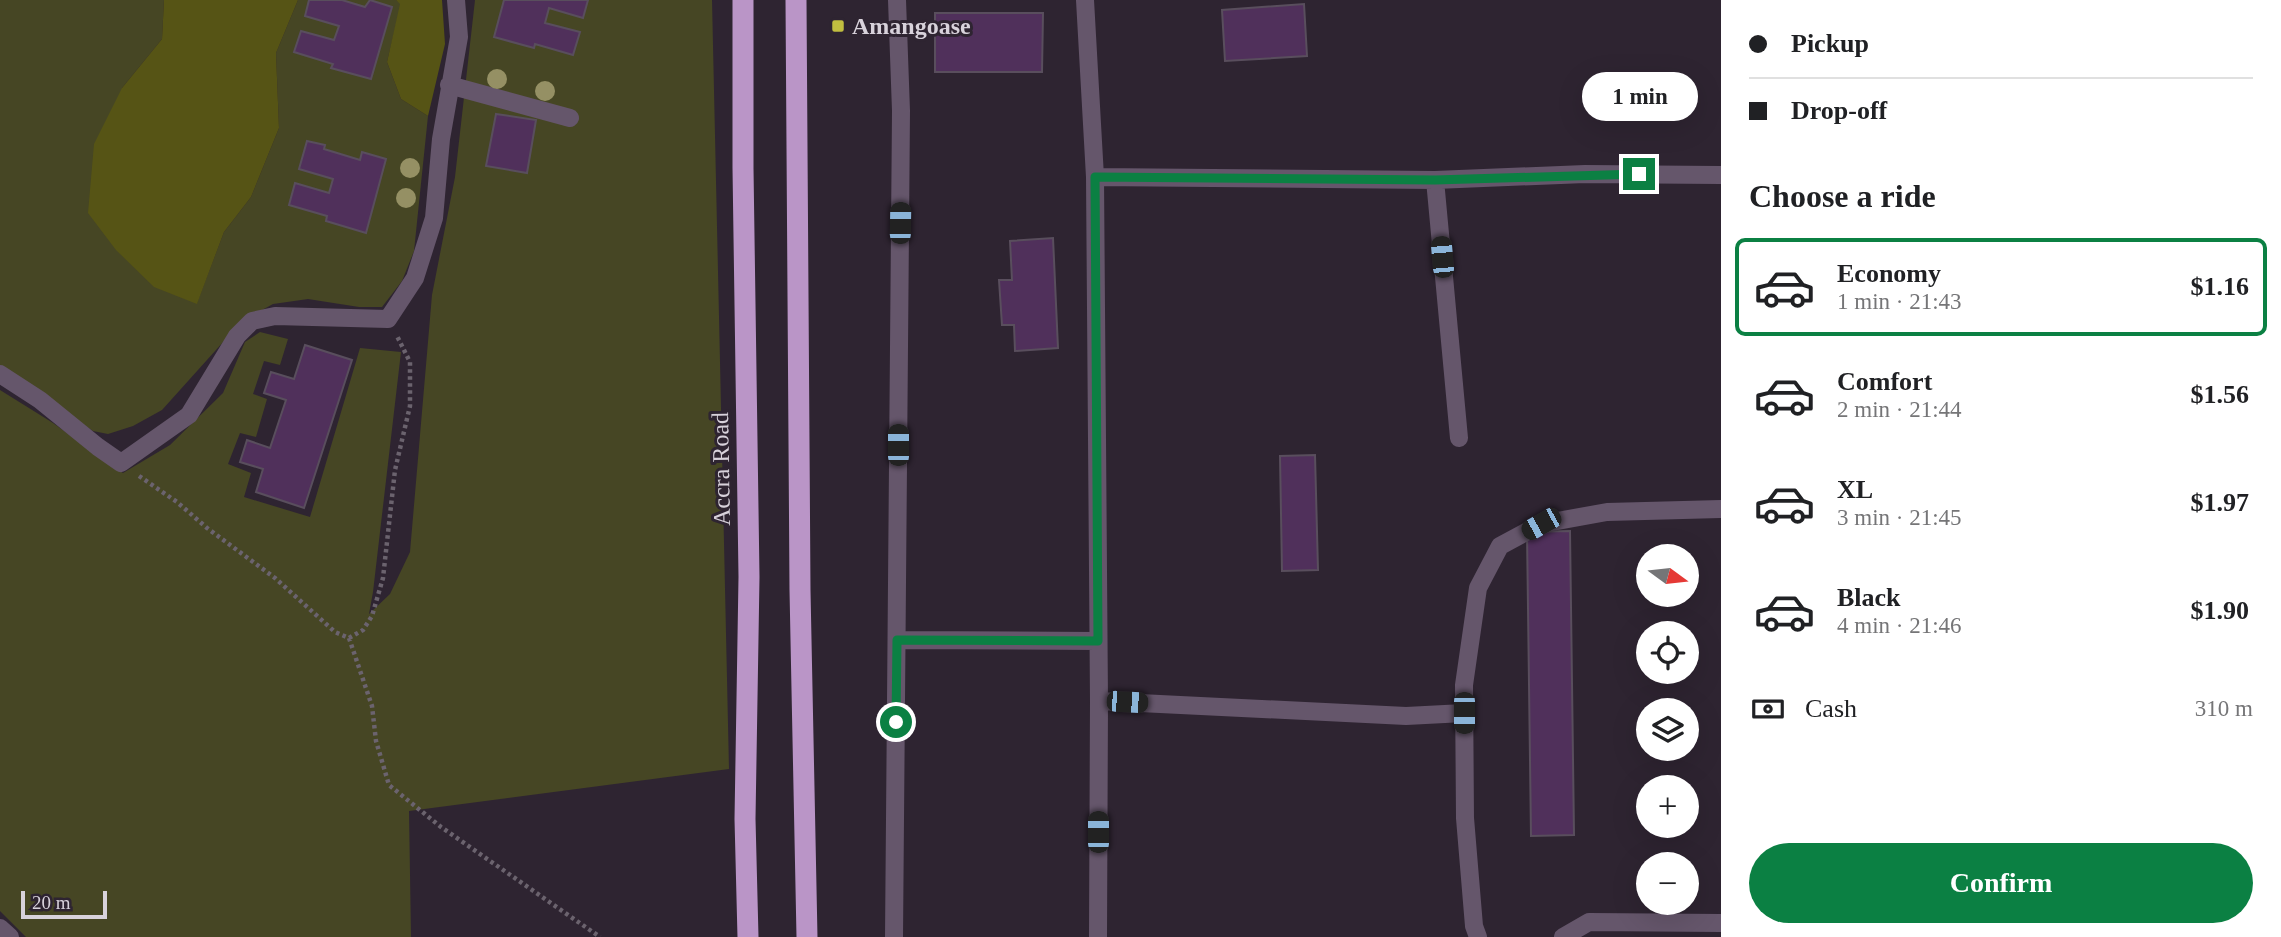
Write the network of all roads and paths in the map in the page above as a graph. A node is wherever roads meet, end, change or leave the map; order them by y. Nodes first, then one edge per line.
1 (456, 0) edge
2 (743, 0) edge
3 (796, 0) edge
4 (897, 0) edge
5 (1085, 0) edge
6 (449, 85) junction
7 (570, 118) dead end
8 (1721, 175) edge
9 (1095, 177) junction
10 (1435, 180) junction
11 (388, 319) junction
12 (0, 374) edge
13 (1459, 438) dead end
14 (121, 463) junction
15 (1721, 509) edge
16 (349, 638) junction
17 (897, 640) junction
18 (1098, 641) junction
19 (1099, 701) junction
20 (1464, 713) junction
21 (1721, 923) edge
22 (0, 928) edge
23 (10, 937) edge
24 (600, 937) edge
25 (748, 937) edge
26 (807, 937) edge
27 (894, 937) edge
28 (1098, 937) edge
29 (1478, 937) edge
30 (1563, 937) edge

1 - 6 street
2 - 25 highway, Accra Road
3 - 26 highway
4 - 17 street
5 - 9 street
6 - 7 street
6 - 11 street
8 - 10 street
9 - 10 street
9 - 18 street
10 - 13 street
11 - 14 street
11 - 16 path
12 - 14 street
14 - 16 path
15 - 20 street
16 - 24 path
17 - 18 street
17 - 27 street
18 - 19 street
19 - 20 street
19 - 28 street
20 - 29 street
21 - 30 street
22 - 23 street

